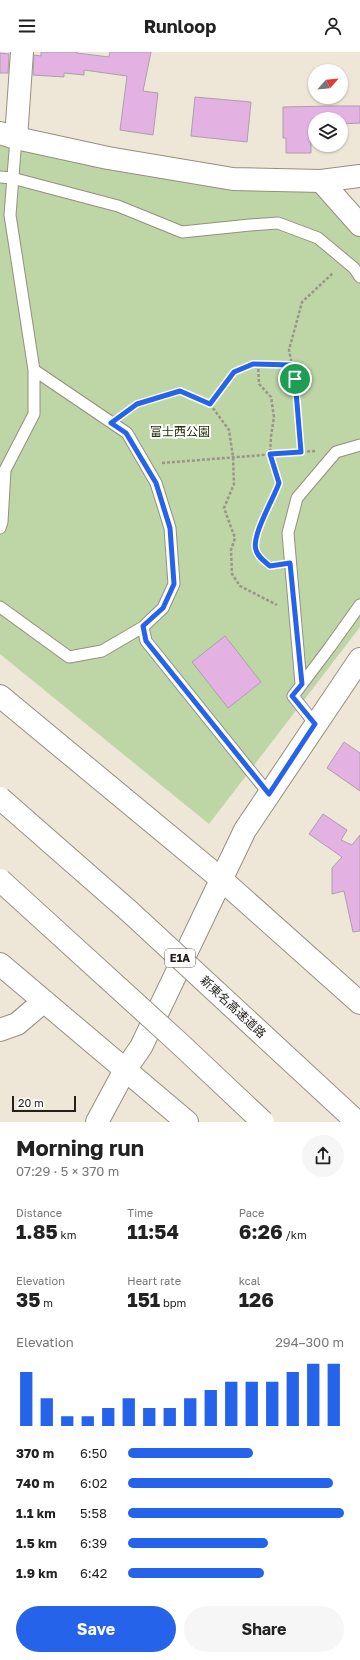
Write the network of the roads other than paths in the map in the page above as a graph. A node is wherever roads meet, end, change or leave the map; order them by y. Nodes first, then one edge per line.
1 (22, 52) edge
2 (8, 135) edge
3 (360, 176) edge
4 (0, 177) edge
5 (12, 178) junction
6 (321, 181) junction
7 (360, 224) edge
8 (360, 277) edge
9 (34, 370) junction
10 (360, 445) edge
11 (0, 528) edge
12 (360, 605) edge
13 (0, 606) edge
14 (143, 626) junction
15 (360, 658) edge
16 (302, 684) junction
17 (0, 696) edge
18 (315, 724) junction
19 (269, 794) junction
20 (0, 798) edge
21 (221, 879) junction
22 (0, 880) edge
23 (0, 964) edge
24 (359, 999) edge
25 (44, 1001) junction
26 (0, 1030) edge
27 (125, 1070) junction
28 (97, 1122) edge
29 (187, 1122) edge
30 (263, 1122) edge
31 (357, 1122) edge

1 - 2 main road
2 - 5 lane
2 - 6 main road
3 - 6 main road
4 - 5 lane
5 - 8 lane
5 - 9 lane
6 - 7 main road
9 - 11 lane
9 - 14 lane
10 - 16 lane
12 - 16 lane
13 - 14 lane
14 - 19 lane
15 - 18 main road
16 - 18 lane
17 - 21 main road
18 - 19 main road
19 - 21 main road
20 - 31 main road, 新東名高速道路 / E1A, bridge
21 - 24 main road
21 - 27 main road
22 - 30 main road, bridge
23 - 25 main road
25 - 26 main road
25 - 27 main road
27 - 28 main road
27 - 29 main road

